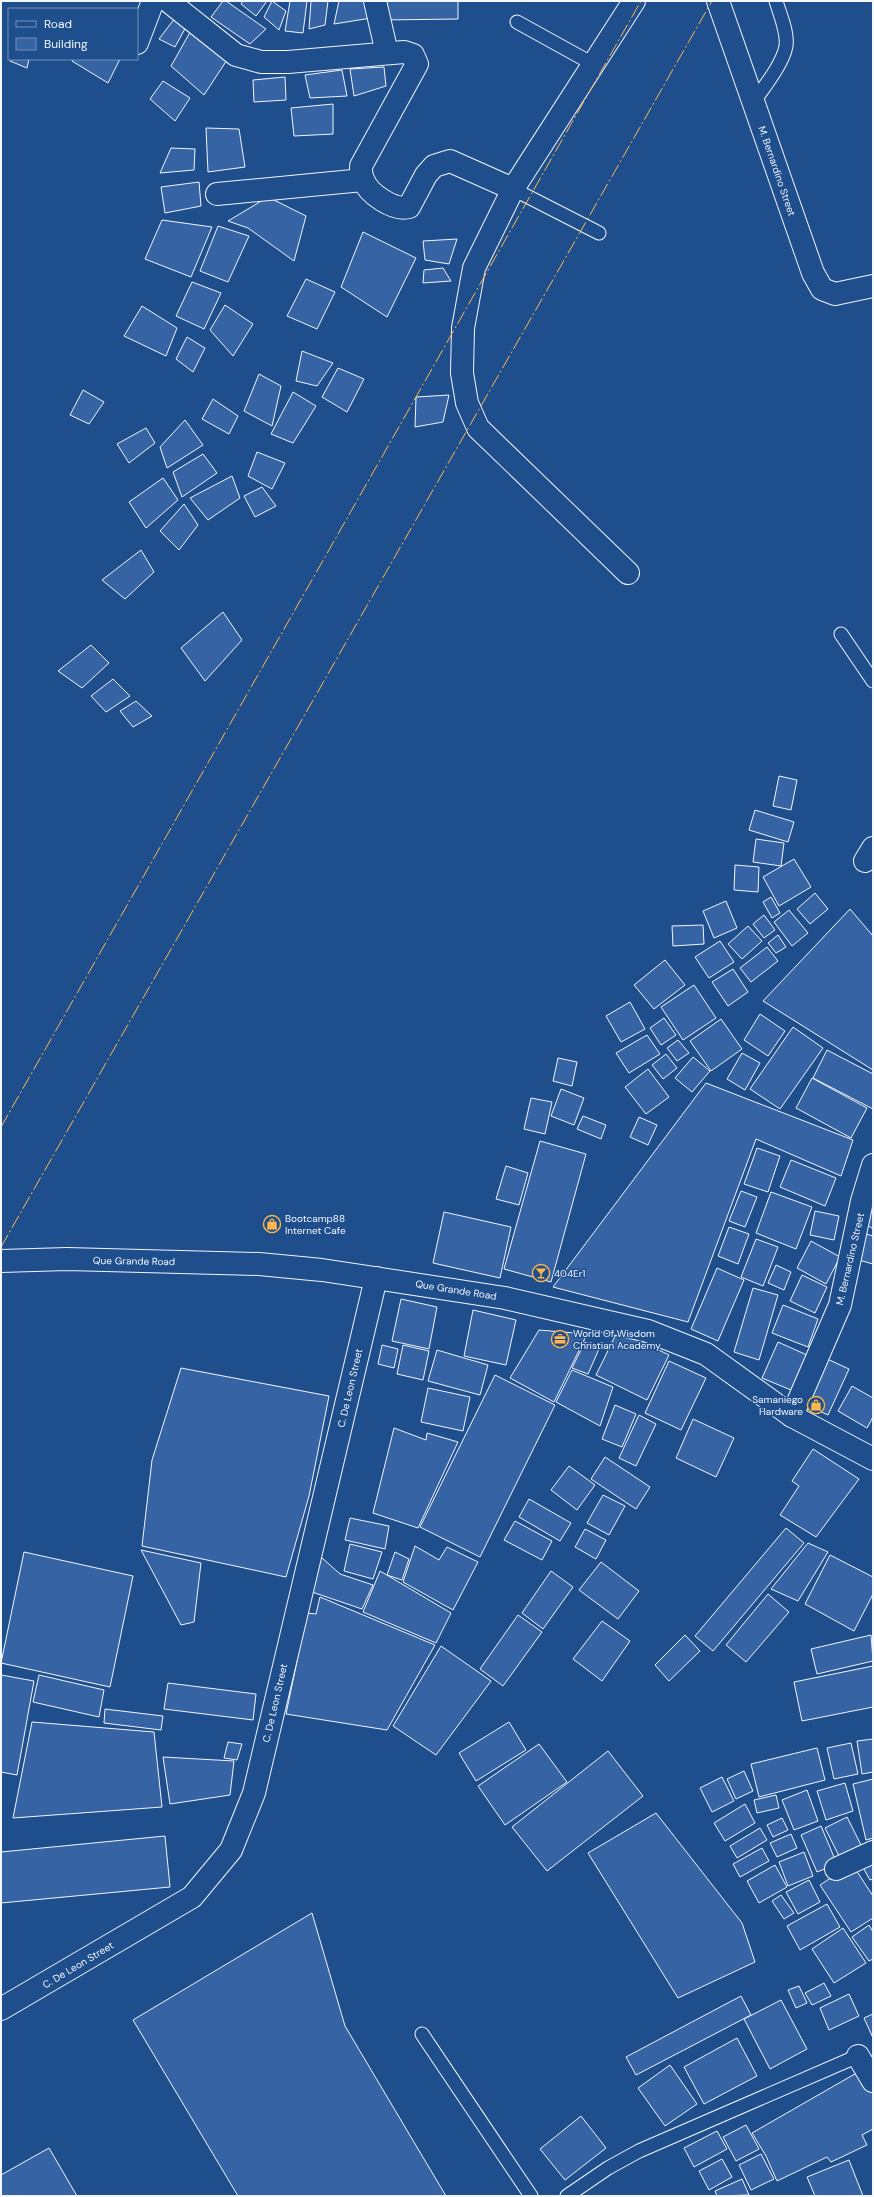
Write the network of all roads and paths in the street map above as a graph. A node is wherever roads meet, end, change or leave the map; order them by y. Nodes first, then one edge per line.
1 (153, 1) edge
2 (168, 1) edge
3 (375, 1) edge
4 (634, 1) edge
5 (718, 1) edge
6 (776, 1) edge
7 (517, 22) dead end
8 (138, 40) edge
9 (387, 53) junction
10 (593, 64) junction
11 (753, 103) junction
12 (363, 180) junction
13 (513, 189) junction
14 (217, 194) dead end
15 (599, 233) dead end
16 (873, 286) edge
17 (628, 573) dead end
18 (841, 634) dead end
19 (873, 681) edge
20 (873, 1166) edge
21 (1, 1261) edge
22 (376, 1278) junction
23 (792, 1416) junction
24 (873, 1459) edge
25 (873, 1852) edge
26 (836, 1869) dead end
27 (1, 2010) edge
28 (422, 2034) dead end
29 (858, 2056) joint
30 (873, 2081) edge
31 (531, 2196) edge
32 (567, 2196) edge

1 - 8 street
2 - 9 street
3 - 9 street
4 - 10 street
5 - 11 street, M. Bernardino Street
6 - 11 lane
7 - 10 lane
9 - 12 street
10 - 13 street
11 - 16 street, M. Bernardino Street
12 - 13 street
12 - 14 street
13 - 15 lane
13 - 17 street
18 - 19 lane
20 - 23 street, M. Bernardino Street
21 - 22 street, Que Grande Road
22 - 23 street, Que Grande Road
22 - 27 street, C. De Leon Street
23 - 24 street, Que Grande Road
25 - 26 street
28 - 31 lane
29 - 30 street
29 - 32 lane

